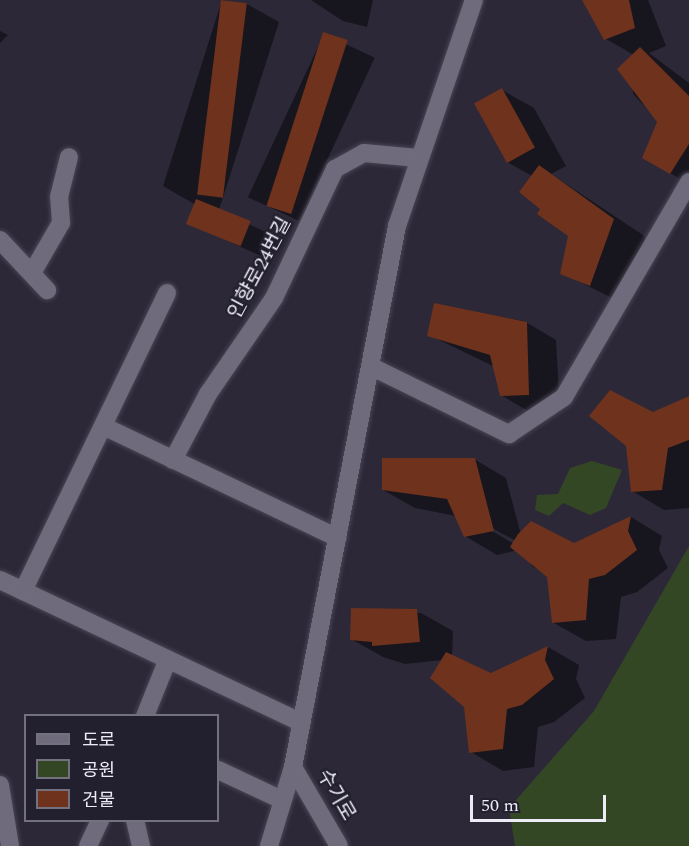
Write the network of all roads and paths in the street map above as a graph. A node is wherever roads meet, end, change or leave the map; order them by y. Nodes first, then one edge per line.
1 (474, 0) edge
2 (69, 157) dead end
3 (418, 158) junction
4 (689, 182) edge
5 (0, 240) edge
6 (32, 273) junction
7 (47, 290) dead end
8 (167, 293) dead end
9 (372, 367) junction
10 (103, 426) junction
11 (173, 460) junction
12 (338, 538) junction
13 (0, 580) edge
14 (23, 591) junction
15 (168, 659) junction
16 (145, 714) edge
17 (301, 722) junction
18 (293, 767) junction
19 (219, 770) edge
20 (0, 785) edge
21 (280, 799) junction
22 (99, 822) edge
23 (135, 822) edge
24 (10, 846) edge
25 (88, 846) edge
26 (141, 846) edge
27 (269, 846) edge
28 (339, 846) edge

1 - 3 street
2 - 6 street
3 - 9 street
3 - 11 street, 인향로24번길
4 - 9 street
5 - 6 street
6 - 7 street
8 - 10 street
9 - 12 street
10 - 11 street
10 - 14 street
11 - 12 street
12 - 17 street
13 - 14 street
14 - 15 street
15 - 16 street
15 - 17 street
17 - 18 street
18 - 21 street
18 - 28 street, 수기로
19 - 21 street
20 - 24 street
21 - 27 street
22 - 25 street
23 - 26 street

